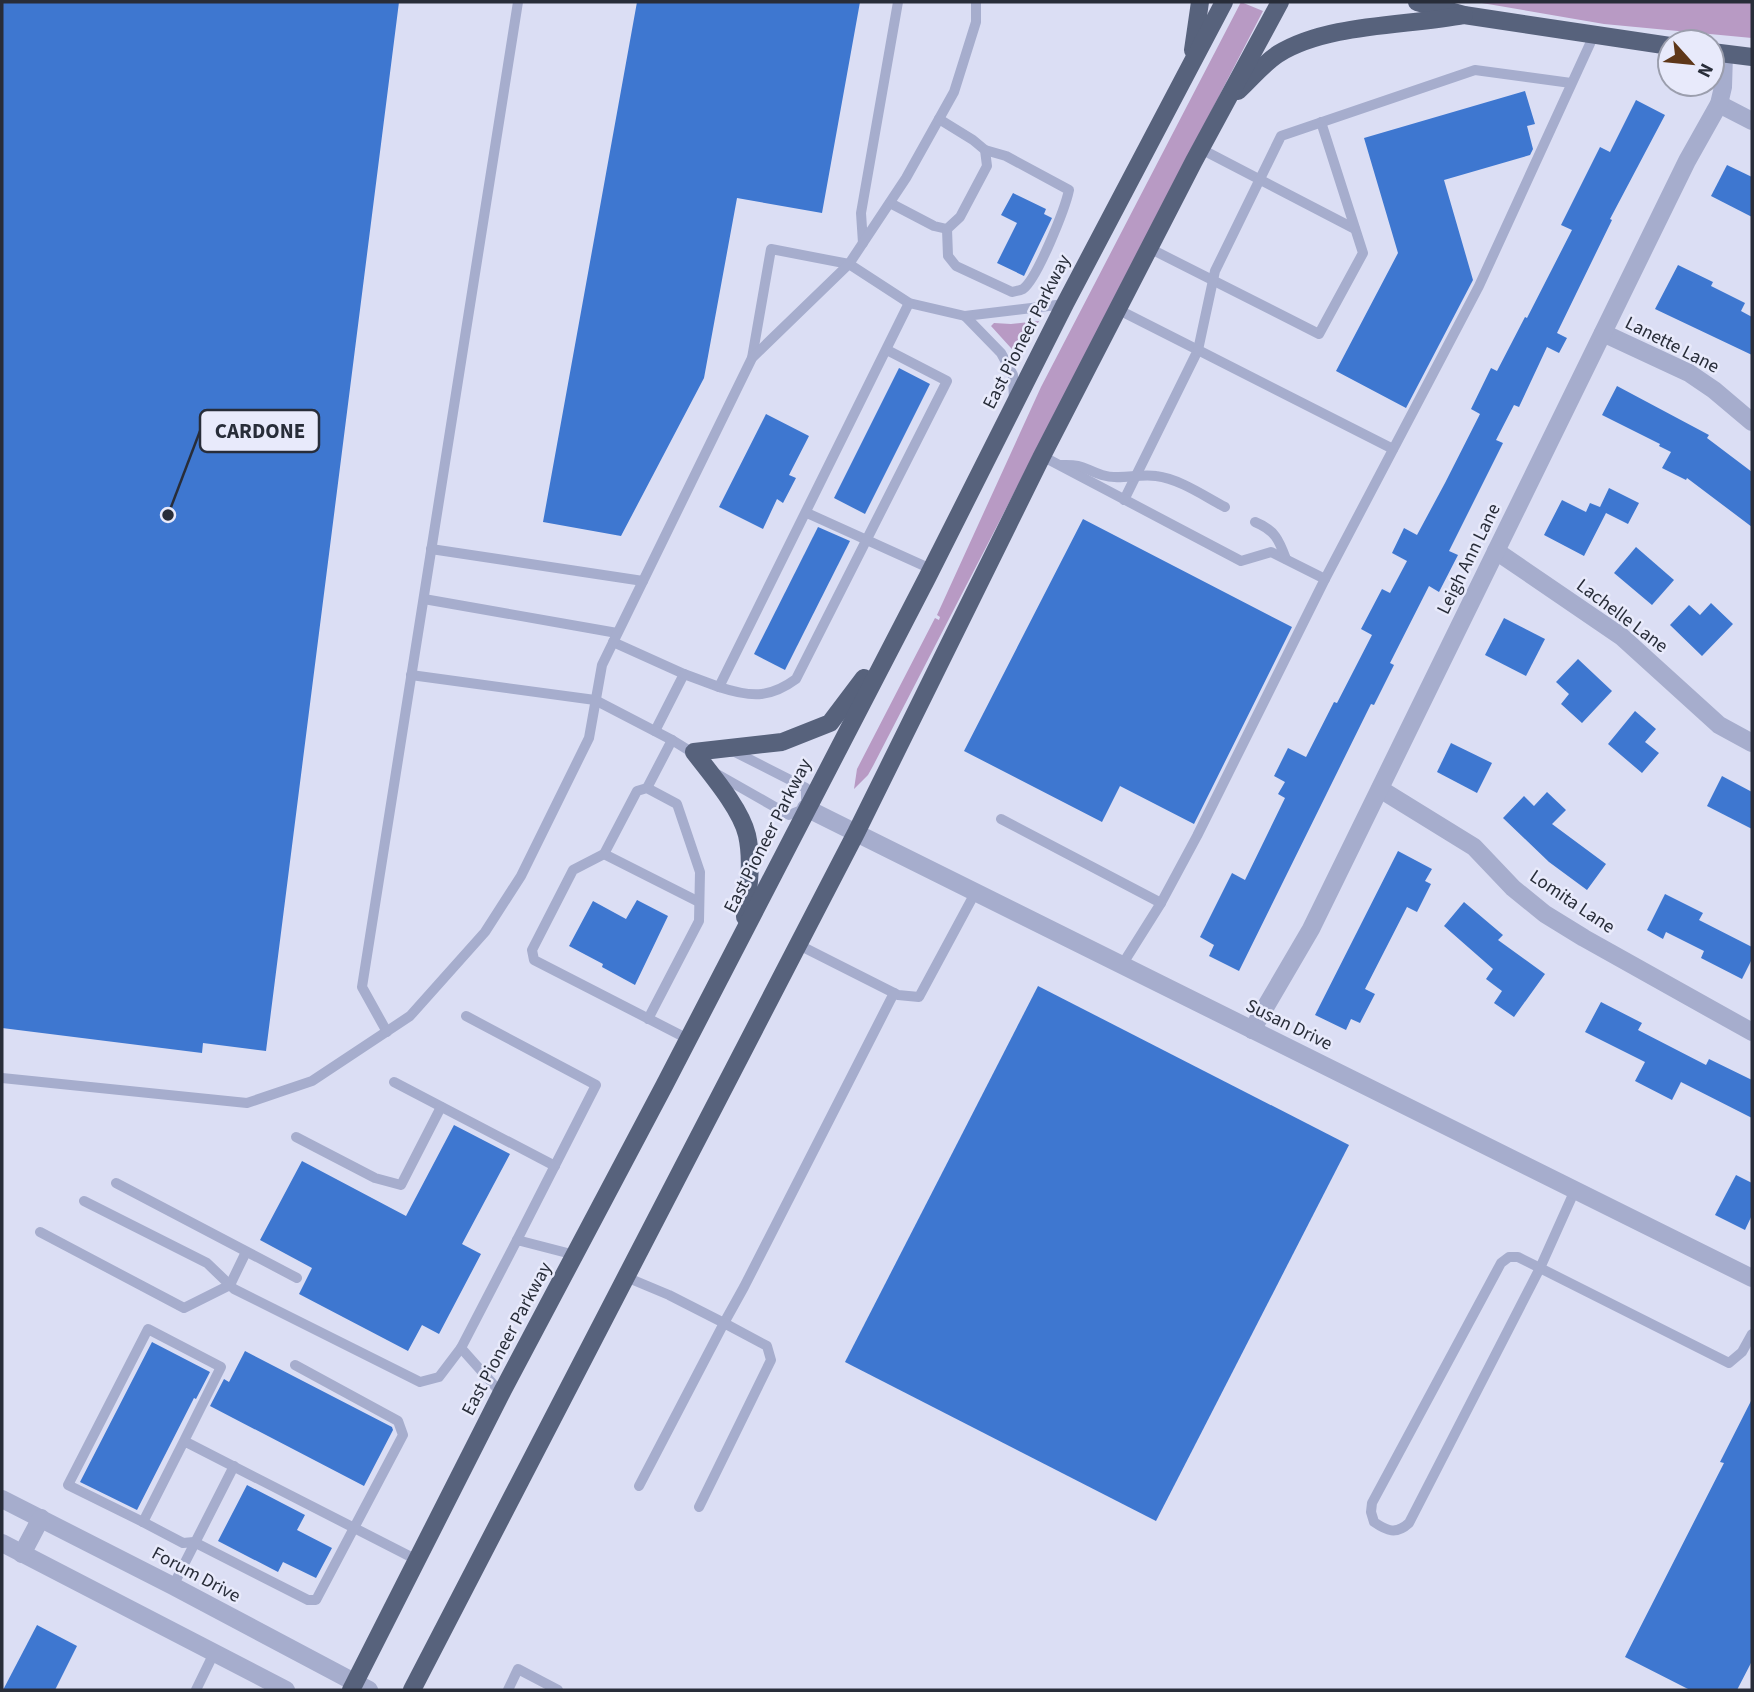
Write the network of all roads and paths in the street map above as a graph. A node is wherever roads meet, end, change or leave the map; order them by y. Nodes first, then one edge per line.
1 (518, 2) edge
2 (898, 2) edge
3 (976, 2) edge
4 (1200, 2) edge
5 (1224, 2) edge
6 (1280, 2) edge
7 (1417, 2) edge
8 (1464, 15) junction
9 (1594, 35) junction
10 (1656, 44) edge
11 (1726, 54) edge
12 (1752, 57) edge
13 (1191, 63) junction
14 (1571, 83) junction
15 (1720, 98) edge
16 (1228, 100) junction
17 (1719, 104) junction
18 (939, 119) junction
19 (1752, 121) edge
20 (1321, 122) junction
21 (1200, 149) junction
22 (985, 150) junction
23 (1259, 180) junction
24 (890, 203) junction
25 (947, 229) junction
26 (1355, 229) junction
27 (863, 243) junction
28 (1149, 248) junction
29 (849, 264) junction
30 (1214, 279) junction
31 (909, 303) junction
32 (1065, 304) junction
33 (1117, 309) junction
34 (965, 316) junction
35 (1603, 333) junction
36 (887, 350) junction
37 (1199, 351) junction
38 (752, 358) junction
39 (1014, 403) junction
40 (1752, 422) edge
41 (1393, 449) junction
42 (1041, 456) junction
43 (1059, 465) junction
44 (1136, 475) junction
45 (1124, 500) junction
46 (1225, 507) dead end
47 (807, 513) junction
48 (1255, 522) dead end
49 (867, 540) junction
50 (431, 549) junction
51 (1496, 551) junction
52 (1286, 559) junction
53 (931, 569) junction
54 (1325, 579) junction
55 (643, 581) junction
56 (424, 599) junction
57 (615, 638) junction
58 (895, 639) junction
59 (684, 674) junction
60 (411, 675) junction
61 (719, 687) junction
62 (595, 700) junction
63 (655, 731) junction
64 (673, 740) junction
65 (1752, 743) edge
66 (694, 752) junction
67 (647, 788) junction
68 (1380, 789) junction
69 (806, 808) junction
70 (1001, 819) dead end
71 (856, 834) junction
72 (604, 854) junction
73 (975, 893) junction
74 (699, 902) junction
75 (1161, 903) junction
76 (743, 931) junction
77 (799, 945) junction
78 (1122, 965) junction
79 (894, 993) junction
80 (466, 1016) dead end
81 (648, 1019) junction
82 (1252, 1030) junction
83 (387, 1032) junction
84 (1752, 1032) edge
85 (688, 1040) junction
86 (2, 1078) edge
87 (394, 1083) dead end
88 (441, 1107) junction
89 (296, 1137) dead end
90 (555, 1166) junction
91 (116, 1183) dead end
92 (1575, 1190) junction
93 (84, 1201) dead end
94 (40, 1232) dead end
95 (517, 1241) junction
96 (246, 1252) junction
97 (575, 1255) junction
98 (1540, 1268) junction
99 (626, 1277) junction
100 (297, 1278) dead end
101 (1752, 1278) edge
102 (230, 1285) junction
103 (724, 1324) junction
104 (1752, 1334) edge
105 (461, 1348) junction
106 (295, 1365) dead end
107 (501, 1394) junction
108 (184, 1441) junction
109 (233, 1466) junction
110 (639, 1486) dead end
111 (2, 1499) edge
112 (699, 1507) dead end
113 (41, 1518) junction
114 (143, 1522) junction
115 (354, 1528) junction
116 (194, 1542) junction
117 (2, 1543) edge
118 (23, 1554) junction
119 (417, 1560) junction
120 (173, 1586) junction
121 (214, 1653) junction
122 (358, 1688) edge
123 (196, 1690) edge
124 (286, 1690) edge
125 (412, 1690) edge
126 (508, 1690) edge
127 (558, 1690) edge

1 - 50 lane
2 - 27 lane
3 - 18 lane
4 - 13 main road
5 - 13 main road, East Pioneer Parkway
6 - 16 main road
7 - 8 main road
8 - 9 main road
8 - 16 main road
9 - 10 main road
9 - 14 lane
11 - 12 main road
13 - 32 main road, East Pioneer Parkway
14 - 20 lane
14 - 41 lane
15 - 17 street
16 - 21 main road
17 - 19 street
17 - 35 street, Leigh Ann Lane
18 - 22 lane
18 - 24 lane
20 - 23 lane
20 - 26 lane
21 - 23 lane
21 - 28 main road
22 - 25 lane
22 - 25 lane
23 - 26 lane
23 - 30 lane
24 - 25 lane
24 - 27 lane
26 - 30 lane
27 - 29 lane
28 - 30 lane
28 - 33 main road
29 - 31 lane
29 - 38 lane
29 - 38 lane
30 - 37 lane
31 - 34 lane
31 - 36 lane
32 - 34 lane
32 - 39 main road, East Pioneer Parkway
33 - 37 lane
33 - 42 main road
34 - 39 lane
35 - 40 street, Lanette Lane
35 - 51 street, Leigh Ann Lane
36 - 47 lane
36 - 49 lane
37 - 41 lane
37 - 44 lane
38 - 55 lane
39 - 53 main road, East Pioneer Parkway
41 - 54 lane
42 - 43 lane
42 - 71 main road
43 - 44 lane
43 - 45 lane
44 - 45 lane
44 - 46 lane
45 - 52 lane
47 - 49 lane
47 - 61 lane
48 - 52 lane
49 - 53 lane
49 - 61 lane
50 - 55 lane
50 - 56 lane
51 - 65 street, Lachelle Lane
51 - 68 street, Leigh Ann Lane
52 - 54 lane
53 - 58 main road, East Pioneer Parkway
54 - 75 lane
55 - 57 lane
56 - 57 lane
56 - 60 lane
57 - 59 lane
57 - 62 lane
58 - 66 main road
58 - 69 main road, East Pioneer Parkway
59 - 61 lane
59 - 63 lane
60 - 62 lane
60 - 83 lane
62 - 63 lane
62 - 83 lane
63 - 64 lane
64 - 66 lane
64 - 67 lane
66 - 69 lane
66 - 69 lane
66 - 76 main road
67 - 72 lane
67 - 74 lane
68 - 82 street, Leigh Ann Lane
68 - 84 street, Lomita Lane
69 - 71 street, Susan Drive
69 - 76 main road, East Pioneer Parkway
70 - 75 lane
71 - 73 street, Susan Drive
71 - 77 main road
72 - 74 lane
72 - 81 lane
73 - 78 street, Susan Drive
73 - 79 lane
74 - 81 lane
75 - 78 lane
76 - 85 main road, East Pioneer Parkway
77 - 79 lane
77 - 99 main road
78 - 82 street, Susan Drive
79 - 103 lane
80 - 90 lane
81 - 85 lane
82 - 92 street, Susan Drive
83 - 86 lane
85 - 97 main road, East Pioneer Parkway
87 - 88 lane
88 - 89 lane
88 - 90 lane
90 - 95 lane
91 - 96 lane
92 - 98 lane
92 - 101 street, Susan Drive
93 - 102 lane
94 - 102 lane
95 - 97 lane
95 - 105 lane
96 - 100 lane
96 - 102 lane
97 - 107 main road, East Pioneer Parkway
98 - 98 lane
98 - 104 lane
99 - 103 lane
99 - 125 main road
102 - 105 lane
103 - 110 lane
103 - 112 lane
105 - 107 lane
106 - 115 lane
107 - 119 main road, East Pioneer Parkway
108 - 109 lane
108 - 114 lane
108 - 114 lane
109 - 115 lane
109 - 116 lane
111 - 113 street, Forum Drive
113 - 118 street
113 - 120 street, Forum Drive
114 - 116 lane
115 - 116 lane
115 - 119 lane
116 - 120 lane
117 - 118 street
118 - 121 street
119 - 122 main road, East Pioneer Parkway
120 - 122 street, Forum Drive
121 - 123 lane
121 - 124 street
126 - 127 lane

